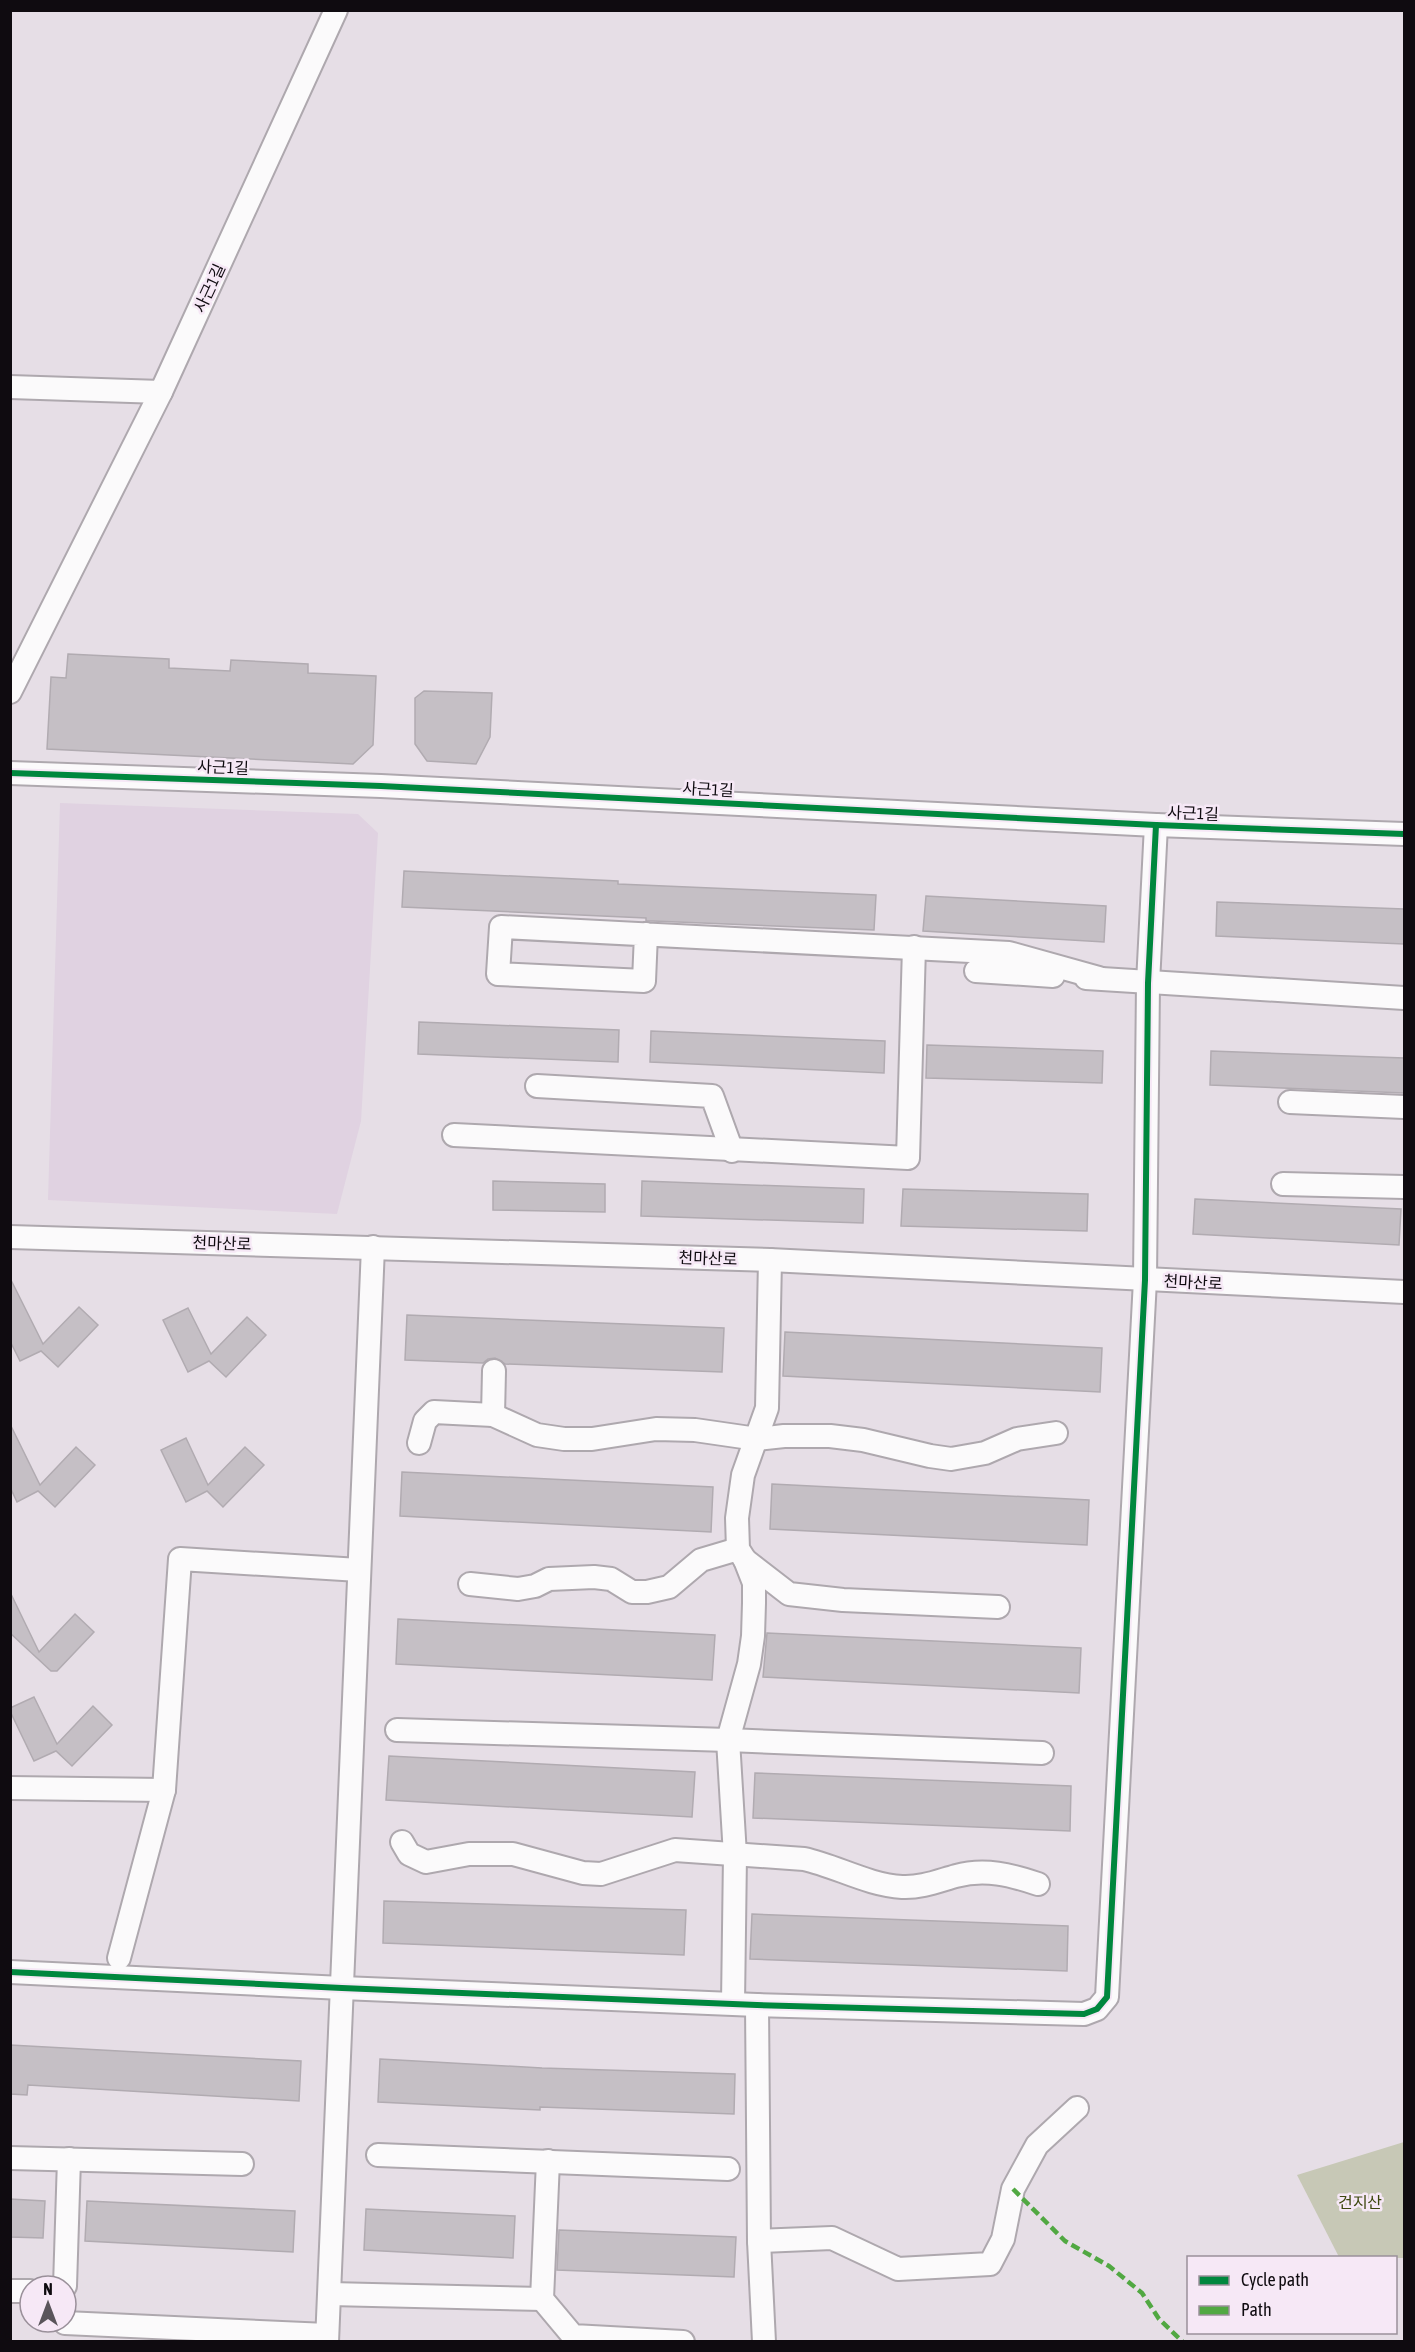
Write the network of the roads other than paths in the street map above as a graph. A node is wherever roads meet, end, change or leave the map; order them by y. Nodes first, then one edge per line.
1 (336, 10) edge
2 (10, 387) edge
3 (161, 392) junction
4 (10, 692) edge
5 (10, 773) edge
6 (1156, 825) junction
7 (1404, 834) edge
8 (646, 934) junction
9 (914, 947) junction
10 (976, 971) dead end
11 (1100, 978) junction
12 (1148, 983) junction
13 (1404, 998) edge
14 (537, 1086) dead end
15 (1290, 1102) dead end
16 (1404, 1107) edge
17 (454, 1136) dead end
18 (732, 1151) junction
19 (1283, 1184) dead end
20 (1404, 1187) edge
21 (10, 1237) edge
22 (373, 1247) junction
23 (770, 1260) junction
24 (1145, 1280) junction
25 (1404, 1292) edge
26 (494, 1371) dead end
27 (493, 1415) junction
28 (1056, 1433) dead end
29 (757, 1439) junction
30 (419, 1443) dead end
31 (742, 1554) junction
32 (359, 1570) junction
33 (470, 1584) dead end
34 (998, 1607) dead end
35 (397, 1730) dead end
36 (728, 1740) junction
37 (1042, 1753) dead end
38 (10, 1788) edge
39 (164, 1790) junction
40 (402, 1842) dead end
41 (735, 1855) junction
42 (1038, 1884) dead end
43 (119, 1958) dead end
44 (10, 1972) edge
45 (342, 1988) junction
46 (733, 2003) junction
47 (757, 2005) junction
48 (1077, 2108) dead end
49 (378, 2155) dead end
50 (10, 2158) edge
51 (69, 2159) junction
52 (548, 2161) junction
53 (242, 2164) dead end
54 (728, 2169) dead end
55 (759, 2241) junction
56 (65, 2274) edge
57 (330, 2294) junction
58 (542, 2299) junction
59 (78, 2329) edge
60 (327, 2338) edge
61 (573, 2339) edge
62 (683, 2342) edge
63 (764, 2342) edge

1 - 3 street, 사근1길
2 - 3 street
3 - 4 street, 사근1길
5 - 6 street, 사근1길
6 - 7 street, 사근1길
6 - 12 street
8 - 8 street
8 - 9 street
9 - 11 street
9 - 18 street
10 - 11 street
11 - 12 street
12 - 13 street
12 - 24 street
14 - 18 street
15 - 16 street
17 - 18 street
19 - 20 street
21 - 22 street, 천마산로
22 - 23 street, 천마산로
22 - 32 street
23 - 24 street, 천마산로
23 - 29 street
24 - 25 street, 천마산로
24 - 47 street
26 - 27 street
27 - 29 street
27 - 30 street
28 - 29 street
29 - 31 street
31 - 33 street
31 - 34 street
31 - 36 street
32 - 39 street
32 - 45 street
35 - 36 street
36 - 37 street
36 - 41 street
38 - 39 street
39 - 43 street
40 - 41 street
41 - 42 street
41 - 46 street
44 - 45 street
45 - 46 street
45 - 57 street
46 - 47 street
47 - 55 street
48 - 55 street
49 - 52 street
50 - 51 street
51 - 53 street
51 - 56 street
52 - 54 street
52 - 58 street
55 - 63 street
57 - 58 street
57 - 60 street
58 - 61 street
59 - 60 street
61 - 62 street

